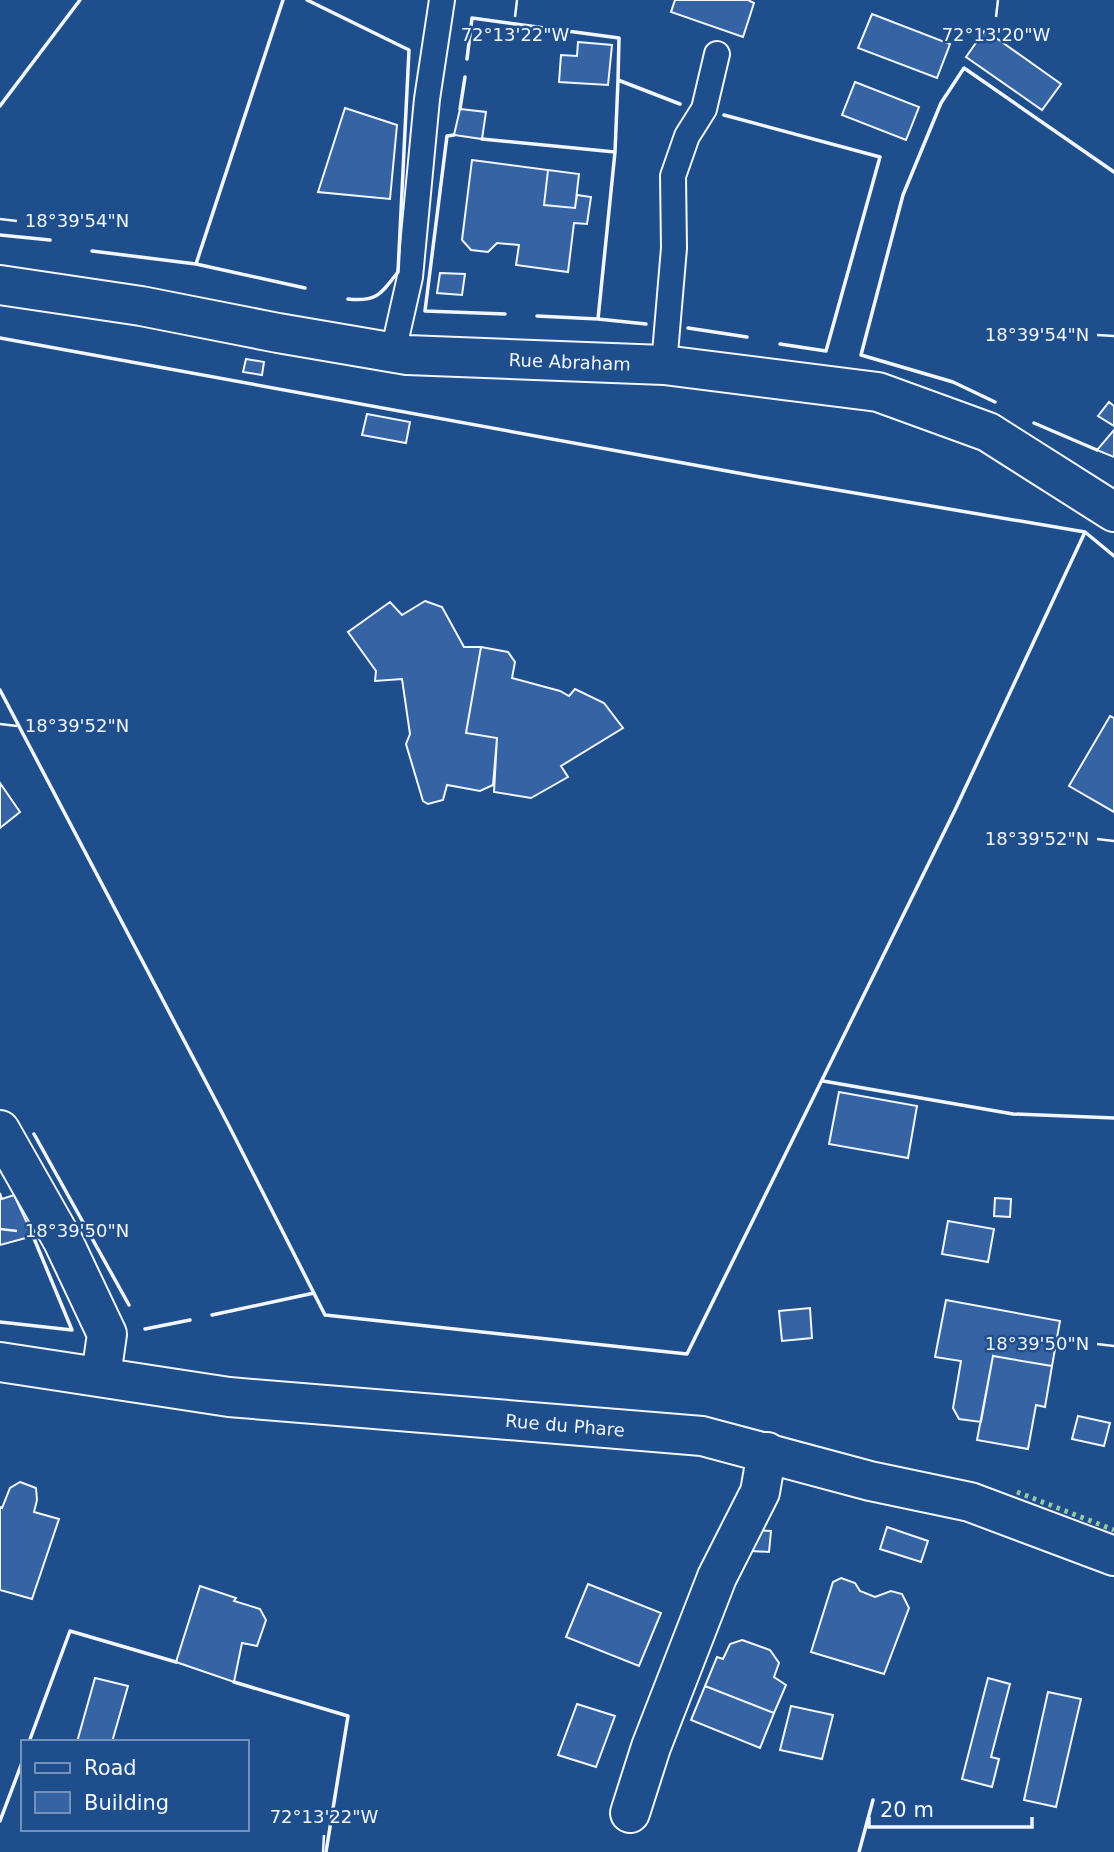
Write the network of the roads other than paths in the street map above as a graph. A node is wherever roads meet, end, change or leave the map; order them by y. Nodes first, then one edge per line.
1 (442, 0) edge
2 (717, 54) dead end
3 (0, 285) edge
4 (393, 352) junction
5 (664, 365) junction
6 (1114, 512) edge
7 (0, 1130) edge
8 (0, 1362) edge
9 (101, 1376) junction
10 (767, 1452) junction
11 (1114, 1556) edge
12 (630, 1813) dead end

1 - 4 lane
2 - 5 lane
3 - 4 street, Rue Abraham
4 - 5 street, Rue Abraham
5 - 6 street, Rue Abraham
7 - 9 street
8 - 9 street, Rue du Phare
9 - 10 street, Rue du Phare
10 - 11 street, Rue du Phare
10 - 12 street

